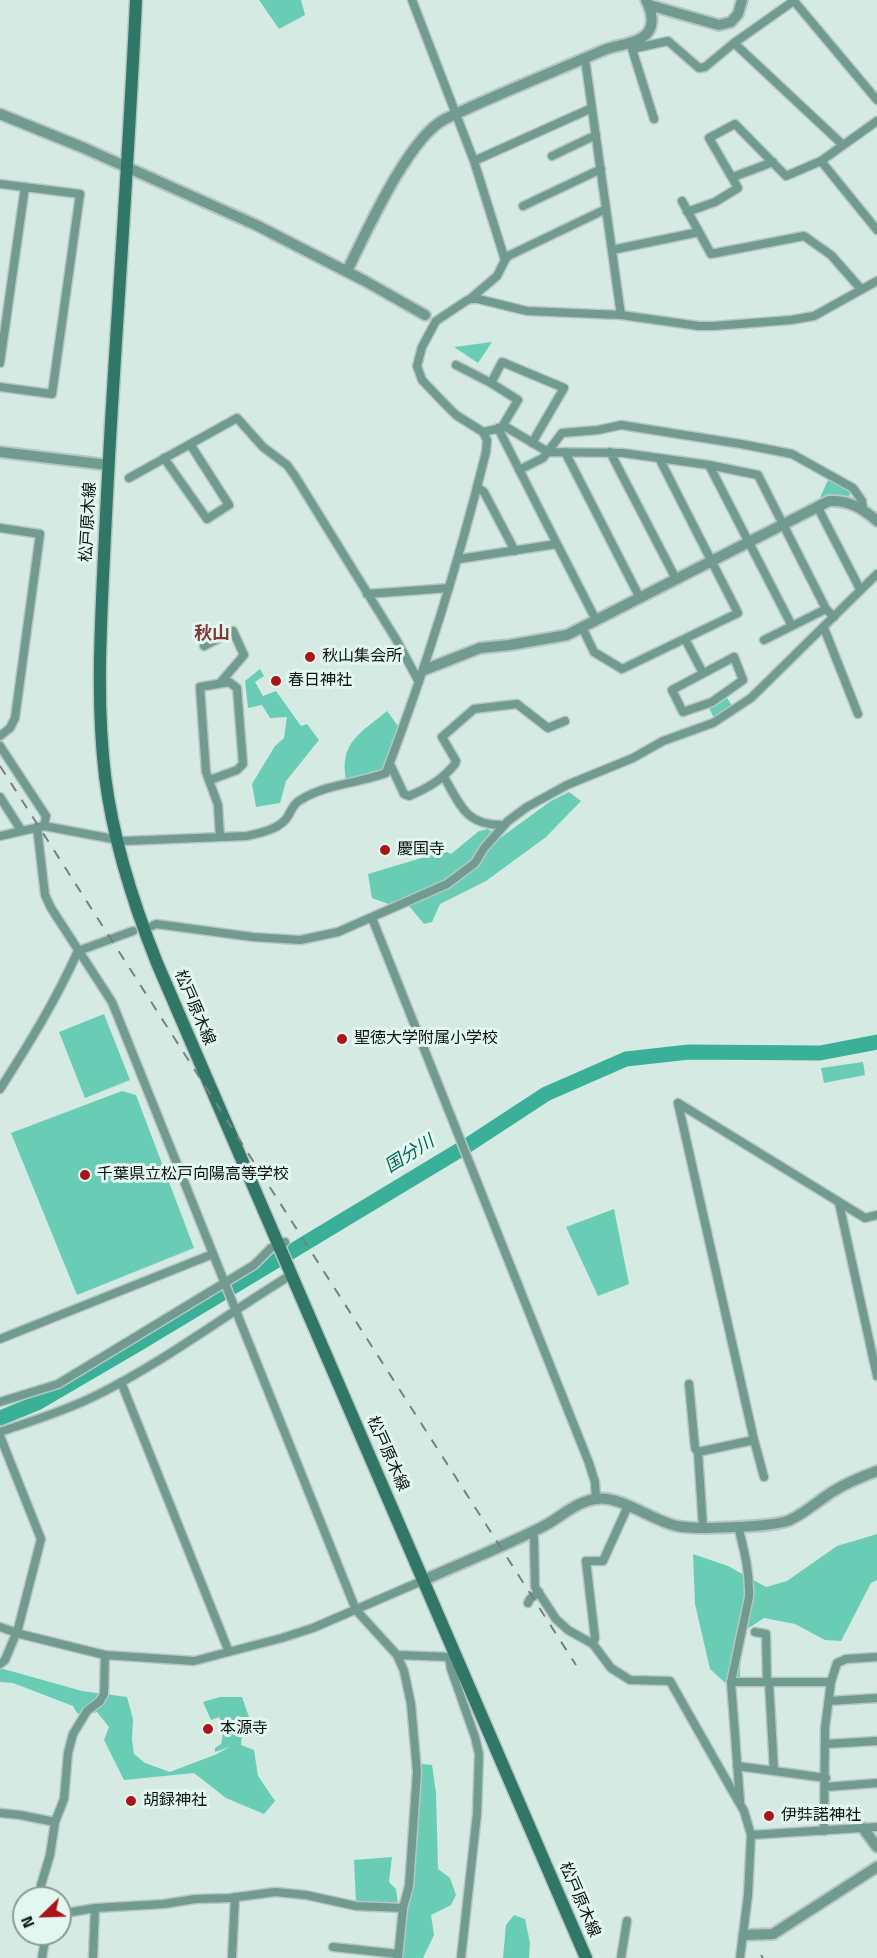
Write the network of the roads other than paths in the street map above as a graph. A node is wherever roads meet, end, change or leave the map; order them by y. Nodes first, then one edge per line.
1 (136, 0) edge
2 (412, 0) edge
3 (742, 0) edge
4 (795, 1) edge
5 (647, 2) edge
6 (734, 43) junction
7 (631, 46) junction
8 (585, 59) junction
9 (877, 100) edge
10 (592, 108) junction
11 (0, 114) edge
12 (457, 114) junction
13 (654, 119) dead end
14 (877, 121) edge
15 (596, 135) junction
16 (843, 145) junction
17 (552, 156) dead end
18 (474, 161) junction
19 (821, 161) junction
20 (773, 162) junction
21 (128, 167) junction
22 (601, 169) junction
23 (733, 177) junction
24 (0, 184) edge
25 (25, 187) junction
26 (682, 201) dead end
27 (523, 206) dead end
28 (606, 209) junction
29 (687, 212) junction
30 (877, 230) edge
31 (699, 232) junction
32 (612, 250) junction
33 (505, 260) junction
34 (347, 271) junction
35 (877, 281) edge
36 (861, 289) junction
37 (470, 299) junction
38 (425, 315) joint
39 (621, 315) junction
40 (439, 318) junction
41 (0, 363) edge
42 (456, 365) dead end
43 (491, 384) junction
44 (0, 387) edge
45 (500, 428) junction
46 (483, 432) junction
47 (532, 443) junction
48 (190, 444) junction
49 (0, 452) edge
50 (548, 452) junction
51 (610, 452) junction
52 (565, 453) junction
53 (164, 458) junction
54 (660, 458) junction
55 (108, 465) junction
56 (709, 465) junction
57 (519, 470) junction
58 (129, 478) dead end
59 (477, 487) junction
60 (817, 506) junction
61 (863, 509) junction
62 (877, 521) edge
63 (783, 523) junction
64 (0, 528) edge
65 (748, 542) junction
66 (557, 544) junction
67 (515, 551) junction
68 (459, 559) junction
69 (712, 560) junction
70 (877, 574) edge
71 (676, 579) junction
72 (449, 588) junction
73 (860, 589) junction
74 (367, 594) junction
75 (640, 597) junction
76 (826, 609) junction
77 (834, 617) junction
78 (596, 620) junction
79 (792, 626) junction
80 (582, 627) junction
81 (824, 628) junction
82 (685, 639) junction
83 (764, 640) dead end
84 (204, 646) dead end
85 (424, 670) junction
86 (703, 673) junction
87 (419, 682) junction
88 (220, 683) junction
89 (858, 714) dead end
90 (565, 721) dead end
91 (0, 736) edge
92 (0, 746) edge
93 (390, 764) junction
94 (444, 777) junction
95 (210, 780) junction
96 (0, 796) edge
97 (504, 825) junction
98 (41, 826) junction
99 (21, 830) junction
100 (0, 836) edge
101 (220, 837) junction
102 (117, 840) junction
103 (372, 918) junction
104 (152, 926) dead end
105 (134, 932) dead end
106 (78, 951) junction
107 (0, 1089) edge
108 (839, 1203) junction
109 (877, 1215) edge
110 (282, 1244) junction
111 (213, 1254) junction
112 (291, 1275) junction
113 (225, 1282) junction
114 (237, 1310) junction
115 (0, 1339) edge
116 (877, 1376) edge
117 (121, 1382) junction
118 (689, 1384) dead end
119 (0, 1402) edge
120 (0, 1434) edge
121 (754, 1440) junction
122 (698, 1452) junction
123 (877, 1471) edge
124 (764, 1477) dead end
125 (596, 1499) junction
126 (628, 1506) junction
127 (738, 1526) junction
128 (703, 1527) junction
129 (531, 1532) junction
130 (424, 1580) junction
131 (539, 1592) junction
132 (528, 1603) dead end
133 (356, 1610) junction
134 (0, 1627) edge
135 (755, 1632) dead end
136 (16, 1633) junction
137 (593, 1644) junction
138 (229, 1652) junction
139 (105, 1655) junction
140 (398, 1655) junction
141 (452, 1655) junction
142 (877, 1657) edge
143 (0, 1664) edge
144 (731, 1682) junction
145 (768, 1682) junction
146 (831, 1682) junction
147 (877, 1698) edge
148 (829, 1701) junction
149 (877, 1741) edge
150 (826, 1744) junction
151 (737, 1766) junction
152 (774, 1771) junction
153 (826, 1782) junction
154 (877, 1783) edge
155 (740, 1802) junction
156 (0, 1813) edge
157 (55, 1822) junction
158 (877, 1827) edge
159 (863, 1828) junction
160 (824, 1831) junction
161 (752, 1835) junction
162 (877, 1847) edge
163 (877, 1867) edge
164 (42, 1886) edge
165 (235, 1897) junction
166 (95, 1908) junction
167 (403, 1908) junction
168 (72, 1912) edge
169 (627, 1921) dead end
170 (744, 1935) junction
171 (333, 1947) dead end
172 (398, 1956) edge
173 (93, 1958) edge
174 (232, 1958) edge
175 (461, 1958) edge
176 (586, 1958) edge
177 (621, 1958) edge
178 (740, 1958) edge

1 - 21 main road, 松戸原木線
2 - 12 street
3 - 5 street
4 - 6 street
4 - 9 street
5 - 7 street
6 - 7 street
6 - 16 street
7 - 8 street
7 - 13 street
8 - 10 street
8 - 12 street
10 - 15 street
10 - 18 street
11 - 21 street
12 - 18 street
12 - 34 street
14 - 16 street
15 - 17 street
15 - 22 street
16 - 19 street
18 - 33 street
19 - 20 street
19 - 30 street
20 - 23 street
20 - 23 street
21 - 34 street
21 - 55 main road, 松戸原木線
22 - 27 street
22 - 28 street
23 - 29 street
24 - 25 street
25 - 41 street
25 - 44 street
26 - 29 street
28 - 32 street
28 - 33 street
29 - 31 street
31 - 32 street
31 - 36 street
32 - 39 street
33 - 37 street
34 - 38 street
35 - 36 street
36 - 39 street
37 - 39 street
37 - 40 street
38 - 40 street
40 - 46 street
42 - 43 street
43 - 45 street
43 - 47 street
45 - 46 street
45 - 47 street
45 - 57 street
46 - 59 street
47 - 50 street
48 - 53 street
48 - 53 street
48 - 74 street
49 - 55 street
50 - 52 street
50 - 57 street
50 - 61 street
51 - 52 street
51 - 54 street
51 - 71 street
52 - 75 street
53 - 58 street
54 - 56 street
54 - 69 street
55 - 102 main road, 松戸原木線
56 - 63 street
56 - 65 street
57 - 66 street
59 - 67 street
59 - 68 street
60 - 61 street
60 - 63 street
60 - 73 street
61 - 62 street
63 - 65 street
63 - 76 street
64 - 91 street
65 - 69 street
65 - 79 street
66 - 67 street
66 - 78 street
67 - 68 street
68 - 72 street
69 - 71 street
69 - 82 street
70 - 73 street
71 - 75 street
72 - 74 street
72 - 85 street
73 - 77 street
74 - 87 street
75 - 78 street
76 - 77 street
76 - 79 street
77 - 81 street
78 - 80 street
79 - 83 street
80 - 82 street
80 - 85 street
81 - 89 street
81 - 97 street
82 - 86 street
84 - 88 street
85 - 87 street
86 - 86 street
87 - 93 street
88 - 95 street
88 - 95 street
90 - 94 street
92 - 98 street
93 - 94 street
93 - 101 street
94 - 97 street
95 - 101 street
96 - 99 street
97 - 103 street
98 - 99 street
98 - 102 street
98 - 106 street
99 - 100 street
101 - 102 street
102 - 110 main road, 松戸原木線
103 - 104 street
103 - 125 street
105 - 106 street
106 - 107 street
106 - 111 street
108 - 109 street
108 - 116 street
108 - 121 street
110 - 112 main road, 松戸原木線
110 - 113 street
111 - 113 street
111 - 115 street
112 - 114 street
112 - 130 main road, 松戸原木線
113 - 114 street
113 - 119 street
114 - 117 street
114 - 133 street
117 - 120 street
117 - 138 street
118 - 122 street
120 - 136 street
121 - 122 street
121 - 124 street
122 - 128 street
123 - 127 street
125 - 126 street
125 - 129 street
126 - 128 street
126 - 137 street
127 - 128 street
127 - 144 street
129 - 130 street
129 - 131 street
130 - 133 street
130 - 141 main road, 松戸原木線
131 - 132 street
131 - 137 street
133 - 138 street
133 - 140 street
134 - 136 street
135 - 145 street
136 - 139 street
136 - 143 street
137 - 155 street
138 - 139 street
139 - 157 street
140 - 141 street
140 - 167 street
141 - 175 street
141 - 176 main road, 松戸原木線
142 - 146 street
144 - 145 street
144 - 151 street
145 - 146 street
145 - 152 street
146 - 148 street
147 - 148 street
148 - 150 street
149 - 150 street
150 - 153 street
151 - 152 street
151 - 155 street
152 - 153 street
153 - 154 street
153 - 160 street
155 - 161 street
156 - 157 street
157 - 164 street
158 - 159 street
159 - 160 street
159 - 162 street
160 - 161 street
161 - 170 street
163 - 170 street
165 - 166 street
165 - 167 street
165 - 174 street
166 - 168 street
166 - 173 street
167 - 172 street
169 - 177 street
170 - 178 street
171 - 172 street

